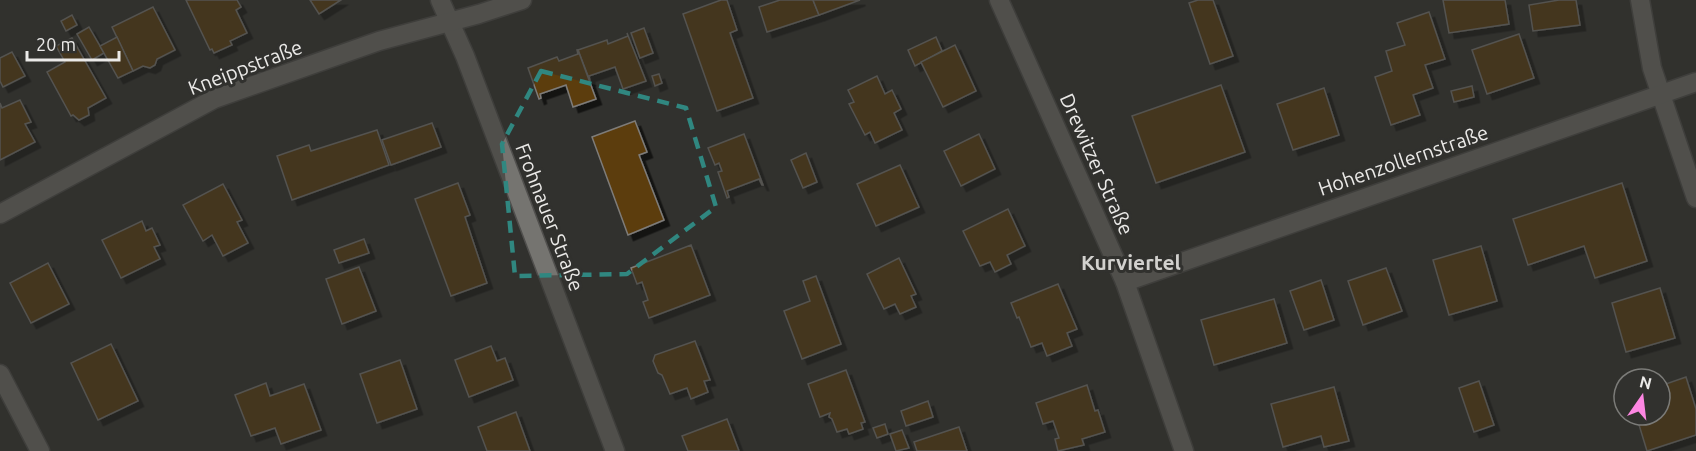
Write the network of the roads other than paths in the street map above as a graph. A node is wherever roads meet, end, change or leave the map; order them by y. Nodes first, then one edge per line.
1 (440, 0) edge
2 (522, 0) edge
3 (999, 0) edge
4 (1640, 0) edge
5 (451, 22) junction
6 (1696, 82) edge
7 (1660, 94) junction
8 (1696, 198) edge
9 (0, 214) edge
10 (1125, 282) junction
11 (0, 374) edge
12 (40, 451) edge
13 (615, 451) edge
14 (1184, 451) edge

1 - 5 street, Frohnauer Straße
2 - 5 street, Kneippstraße
3 - 10 street, Drewitzer Straße
4 - 7 street
5 - 9 street, Kneippstraße
5 - 13 street, Frohnauer Straße
6 - 7 street, Hohenzollernstraße
7 - 8 street
7 - 10 street, Hohenzollernstraße
10 - 14 street, Drewitzer Straße
11 - 12 street

